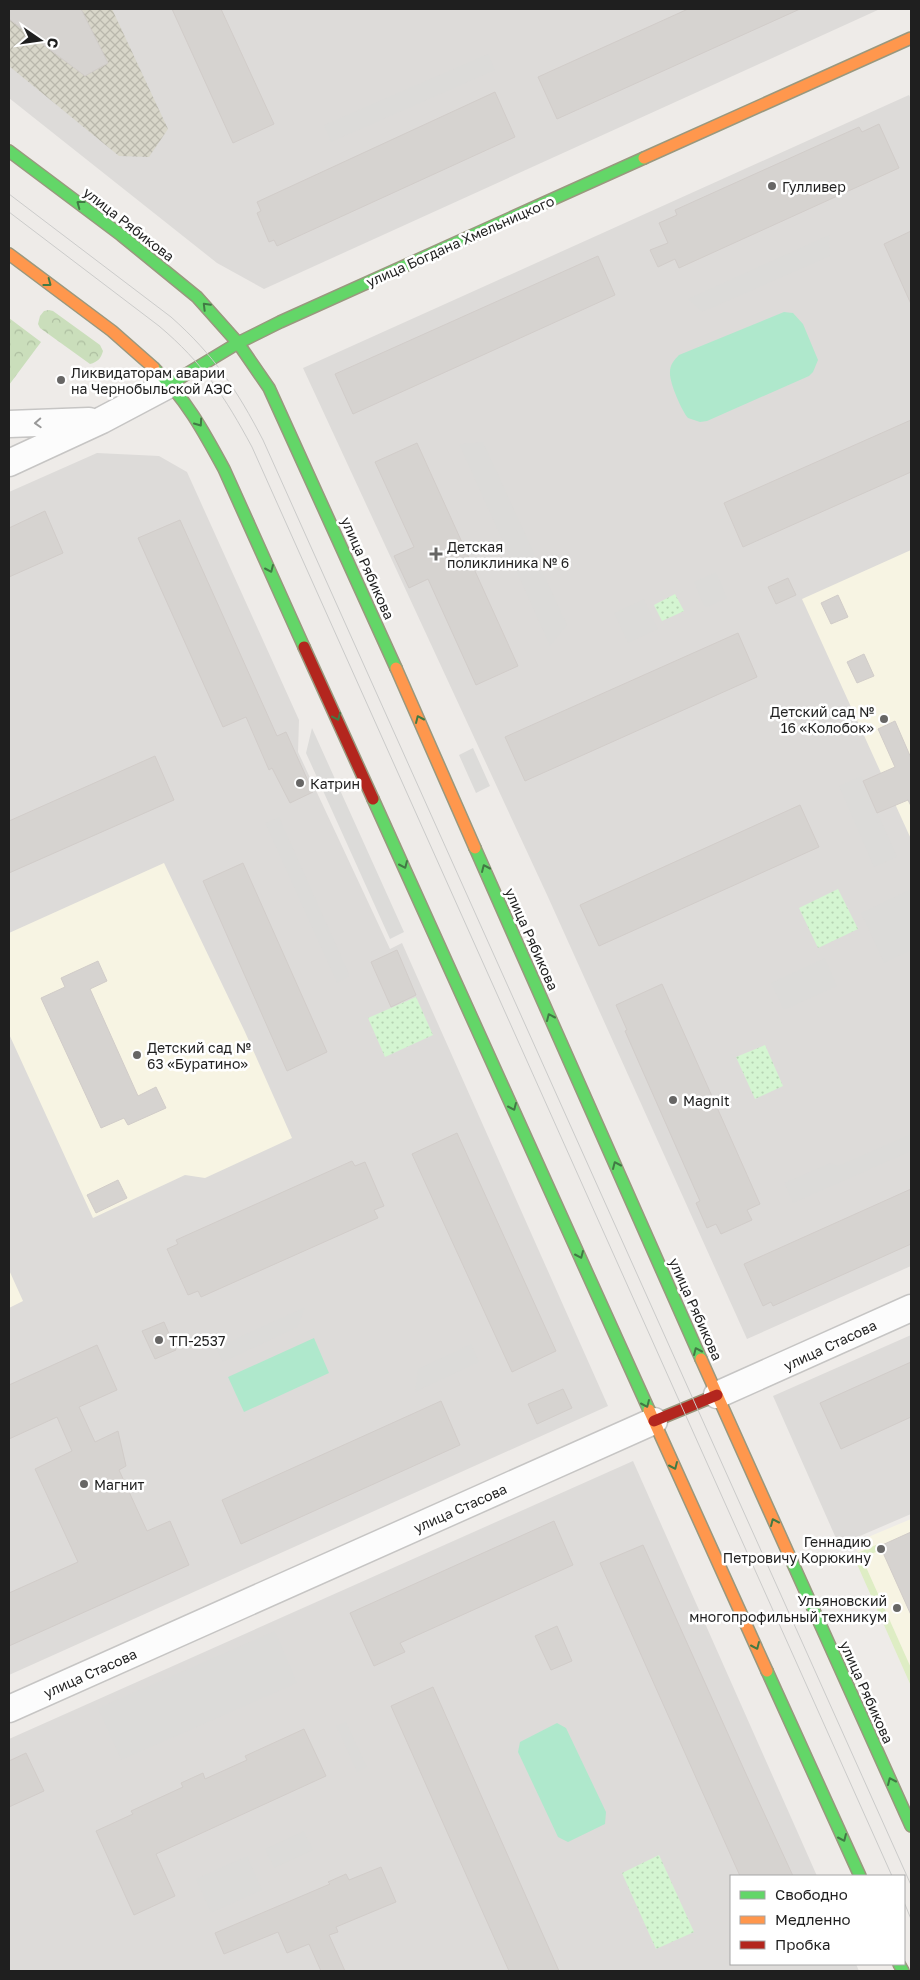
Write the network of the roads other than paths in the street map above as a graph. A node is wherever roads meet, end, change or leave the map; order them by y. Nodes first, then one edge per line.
1 (911, 38) edge
2 (9, 151) edge
3 (9, 254) edge
4 (238, 342) junction
5 (170, 384) junction
6 (102, 420) junction
7 (9, 424) edge
8 (9, 462) edge
9 (911, 1308) edge
10 (717, 1395) junction
11 (654, 1421) junction
12 (9, 1709) edge
13 (911, 1826) edge
14 (860, 1875) edge

1 - 4 main road, улица Богдана Хмельницкого
4 -> 2 main road, улица Рябикова
3 -> 5 main road
4 - 5 main road, улица Богдана Хмельницкого
10 -> 4 main road, улица Рябикова
5 - 6 street, улица Богдана Хмельницкого
5 -> 11 main road
6 -> 7 street, улица Богдана Хмельницкого
6 - 8 street
9 - 10 street, улица Стасова
10 - 11 main road, улица Стасова
13 -> 10 main road, улица Рябикова
11 - 12 street, улица Стасова
11 -> 14 main road

